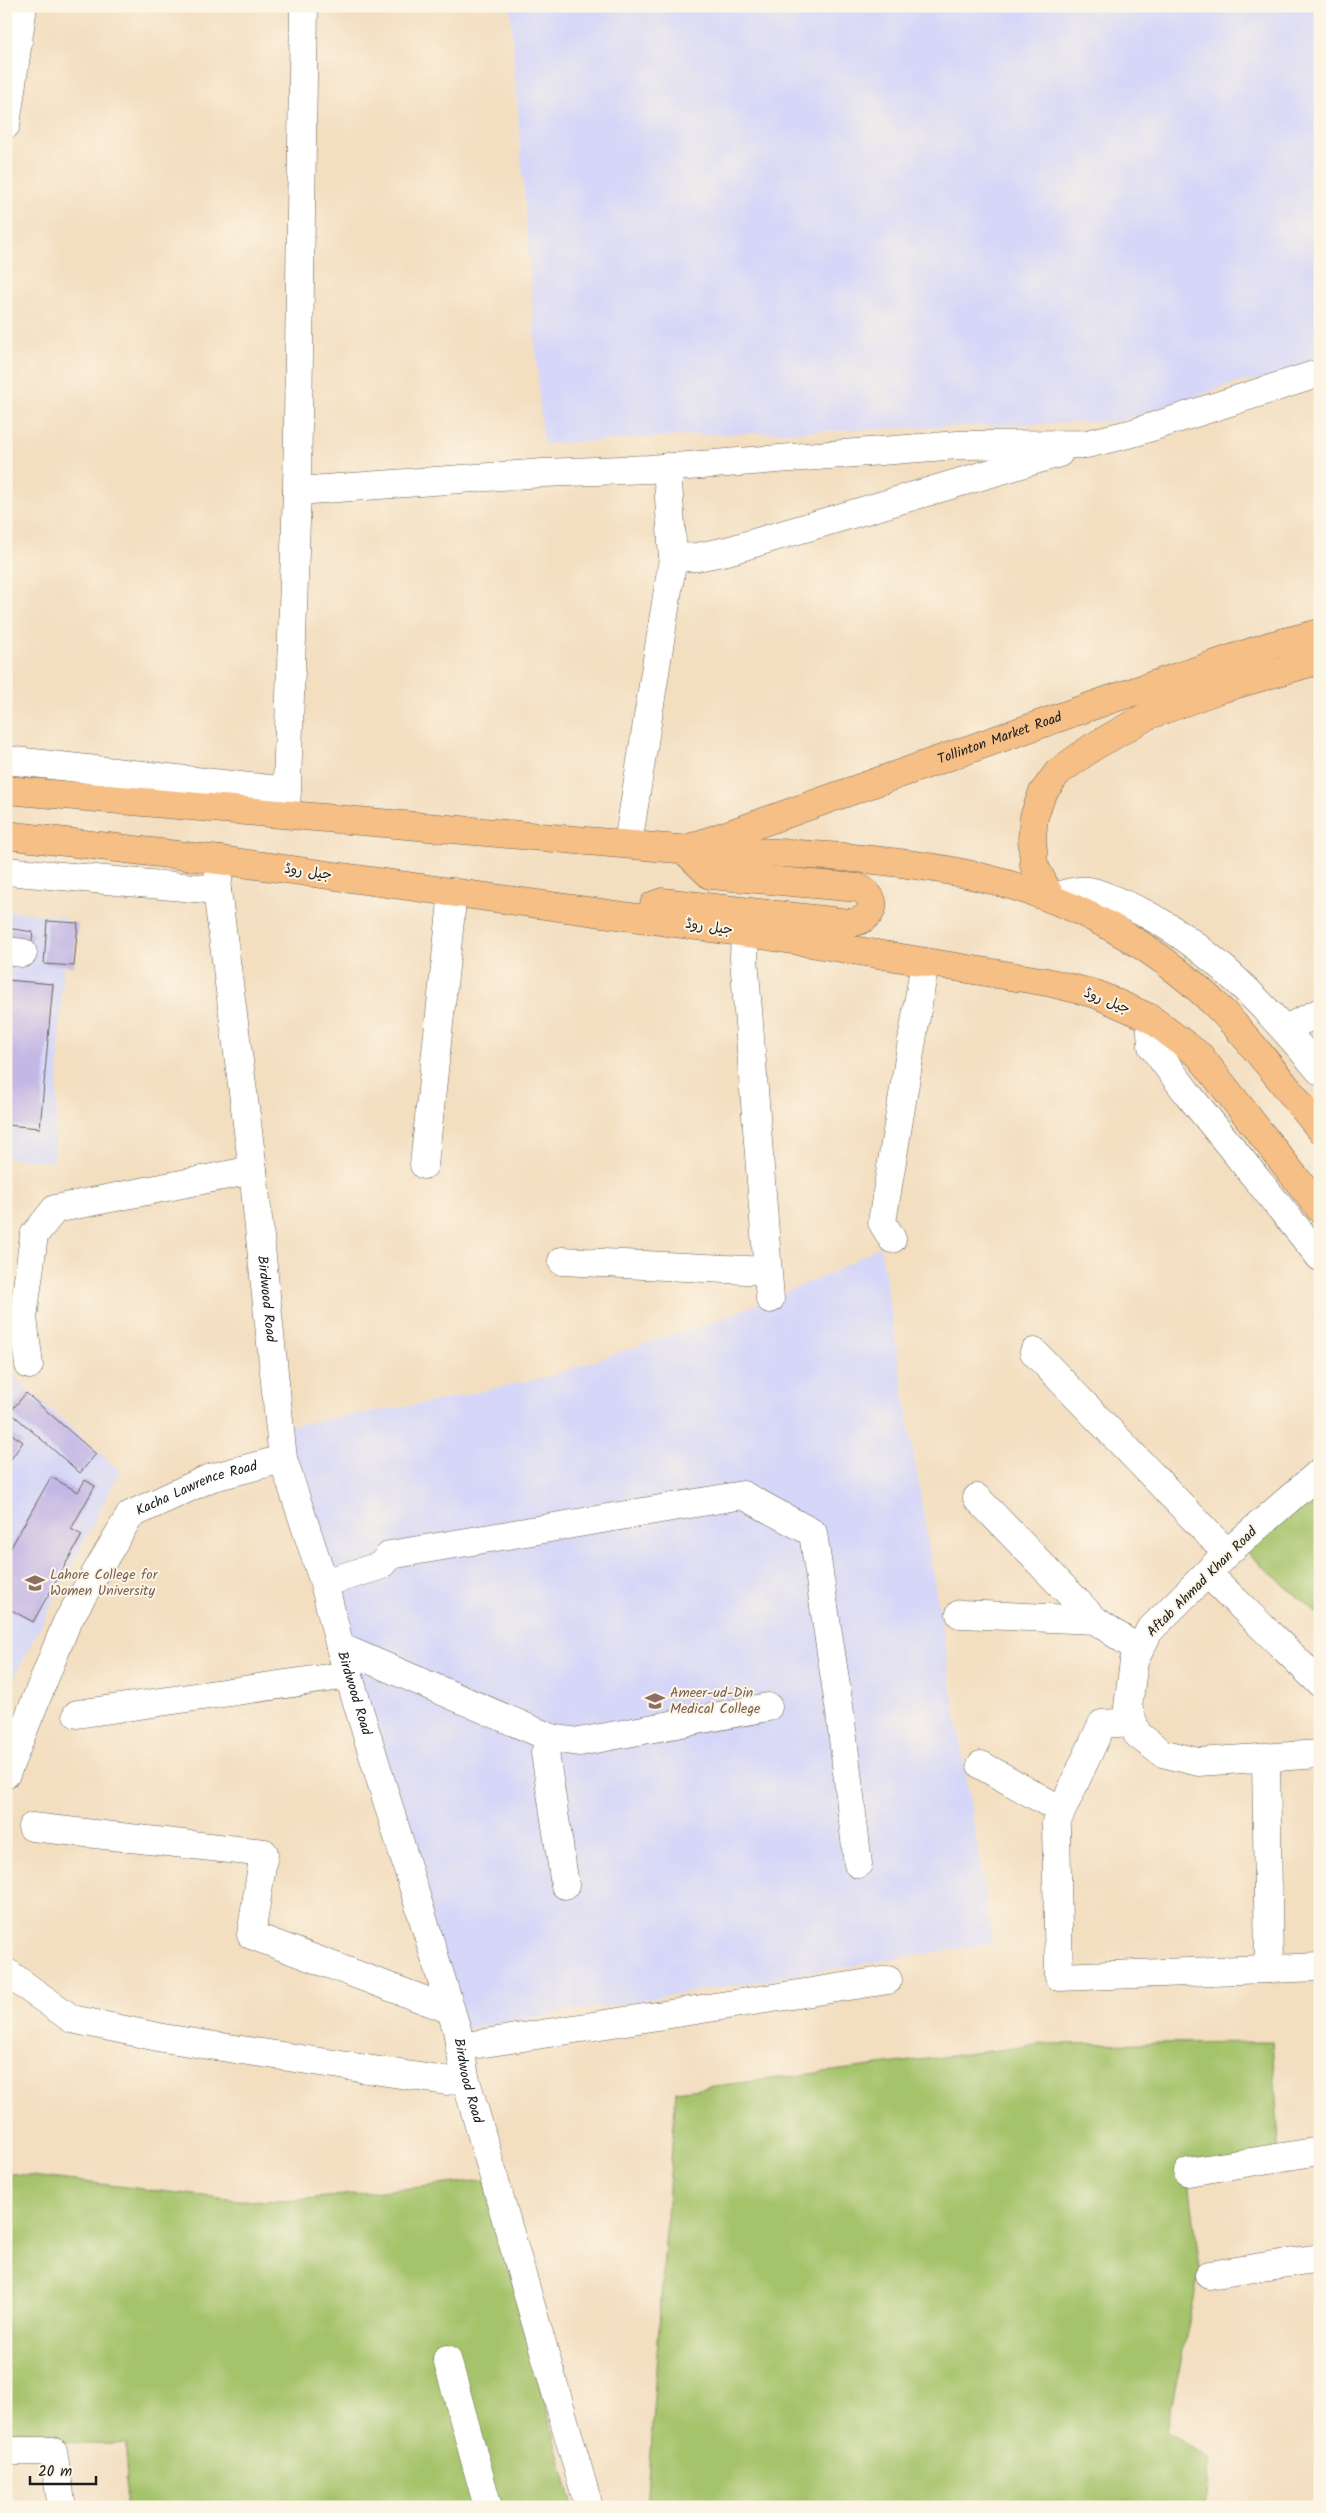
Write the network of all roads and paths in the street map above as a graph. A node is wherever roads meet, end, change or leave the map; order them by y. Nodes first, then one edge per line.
1 (23, 6) edge
2 (304, 6) edge
3 (6, 125) edge
4 (1320, 373) edge
5 (1086, 444) junction
6 (667, 467) junction
7 (297, 491) junction
8 (672, 558) junction
9 (1320, 633) edge
10 (1320, 660) edge
11 (6, 760) edge
12 (6, 790) edge
13 (287, 803) junction
14 (6, 835) edge
15 (628, 844) junction
16 (684, 850) junction
17 (220, 860) junction
18 (6, 871) edge
19 (217, 890) junction
20 (453, 892) junction
21 (1051, 898) junction
22 (621, 916) junction
23 (745, 932) junction
24 (924, 962) junction
25 (1320, 1012) edge
26 (1150, 1018) junction
27 (1285, 1029) junction
28 (1320, 1071) edge
29 (1320, 1129) edge
30 (424, 1164) dead end
31 (253, 1170) junction
32 (1320, 1209) edge
33 (892, 1239) dead end
34 (1320, 1257) edge
35 (562, 1261) dead end
36 (767, 1271) junction
37 (770, 1298) dead end
38 (1034, 1352) dead end
39 (30, 1364) dead end
40 (283, 1459) junction
41 (1320, 1472) edge
42 (977, 1498) dead end
43 (1227, 1553) junction
44 (1207, 1573) junction
45 (324, 1584) junction
46 (960, 1614) dead end
47 (1095, 1620) junction
48 (340, 1647) junction
49 (1140, 1650) junction
50 (349, 1675) junction
51 (1320, 1683) edge
52 (768, 1707) dead end
53 (77, 1714) dead end
54 (1134, 1722) junction
55 (551, 1738) junction
56 (1320, 1754) edge
57 (1266, 1757) junction
58 (981, 1765) dead end
59 (6, 1774) edge
60 (1062, 1810) junction
61 (32, 1827) dead end
62 (858, 1864) dead end
63 (565, 1885) dead end
64 (1320, 1967) edge
65 (1269, 1969) junction
66 (6, 1972) edge
67 (888, 1980) dead end
68 (451, 2010) junction
69 (459, 2047) junction
70 (464, 2078) junction
71 (1320, 2151) edge
72 (1188, 2172) dead end
73 (1320, 2258) edge
74 (1209, 2274) dead end
75 (447, 2359) dead end
76 (6, 2451) edge
77 (62, 2507) edge
78 (488, 2507) edge
79 (589, 2507) edge

1 - 3 street
2 - 7 street
4 - 5 street
5 - 6 street
5 - 8 street
6 - 7 street
6 - 8 street
7 - 13 street
8 - 15 street
9 - 16 main road, Tollinton Market Road
10 - 21 main road
11 - 13 street
12 - 13 main road
13 - 15 main road
14 - 17 main road, جیل روڈ
15 - 16 main road
16 - 21 main road
16 - 22 main road
17 - 19 street, Birdwood Road
17 - 20 main road, جیل روڈ
18 - 19 street
19 - 31 street, Birdwood Road
20 - 22 main road, جیل روڈ
20 - 30 street
21 - 27 street
21 - 29 main road
22 - 23 main road, جیل روڈ
23 - 24 main road, جیل روڈ
23 - 36 street
24 - 26 main road, جیل روڈ
24 - 33 street
25 - 27 street
26 - 32 main road, جیل روڈ
26 - 34 street
27 - 28 street
31 - 39 street
31 - 40 street, Birdwood Road
35 - 36 street
36 - 37 street
38 - 43 street
40 - 45 street, Birdwood Road
40 - 59 street, Kacha Lawrence Road
41 - 43 street, Aftab Ahmad Khan Road
42 - 47 street
43 - 44 street, Aftab Ahmad Khan Road
44 - 49 street, Aftab Ahmad Khan Road
44 - 51 street
45 - 48 street, Birdwood Road
45 - 62 street
46 - 47 street
47 - 49 street
48 - 50 street, Birdwood Road
48 - 55 street
49 - 54 street, Aftab Ahmad Khan Road
50 - 53 street
50 - 68 street, Birdwood Road
52 - 55 street
54 - 57 street, Aftab Ahmad Khan Road
54 - 60 street
55 - 63 street
56 - 57 street, Aftab Ahmad Khan Road
57 - 65 street
58 - 60 street
60 - 65 street
61 - 68 street
64 - 65 street
66 - 70 street
67 - 69 street
68 - 69 street, Birdwood Road
69 - 70 street, Birdwood Road
70 - 79 street, Birdwood Road
71 - 72 street
73 - 74 street
75 - 78 street
76 - 77 street

